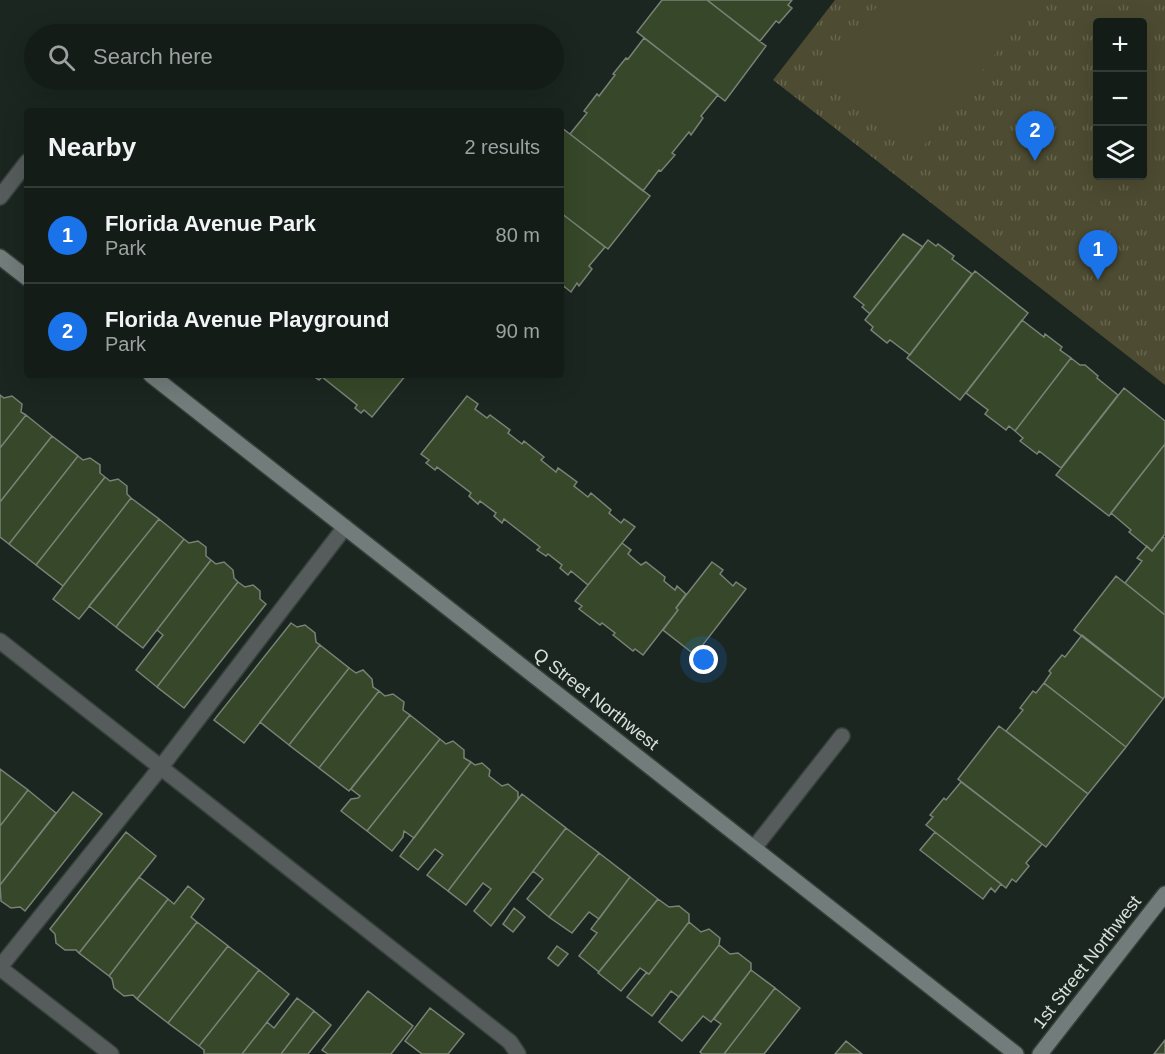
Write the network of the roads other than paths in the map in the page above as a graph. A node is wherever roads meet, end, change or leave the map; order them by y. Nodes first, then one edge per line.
1 (24, 166) edge
2 (0, 197) edge
3 (0, 257) edge
4 (24, 276) edge
5 (155, 378) edge
6 (345, 527) junction
7 (0, 641) edge
8 (842, 736) dead end
9 (160, 767) junction
10 (754, 848) junction
11 (1165, 894) edge
12 (0, 968) edge
13 (111, 1054) edge
14 (518, 1054) edge
15 (1016, 1054) edge
16 (1040, 1054) edge

1 - 2 street
3 - 4 street
5 - 6 street, Q Street Northwest
6 - 9 street
6 - 10 street, Q Street Northwest
7 - 9 street
8 - 10 street
9 - 12 street
9 - 14 street
10 - 15 street, Q Street Northwest
11 - 16 street, 1st Street Northwest
12 - 13 street

